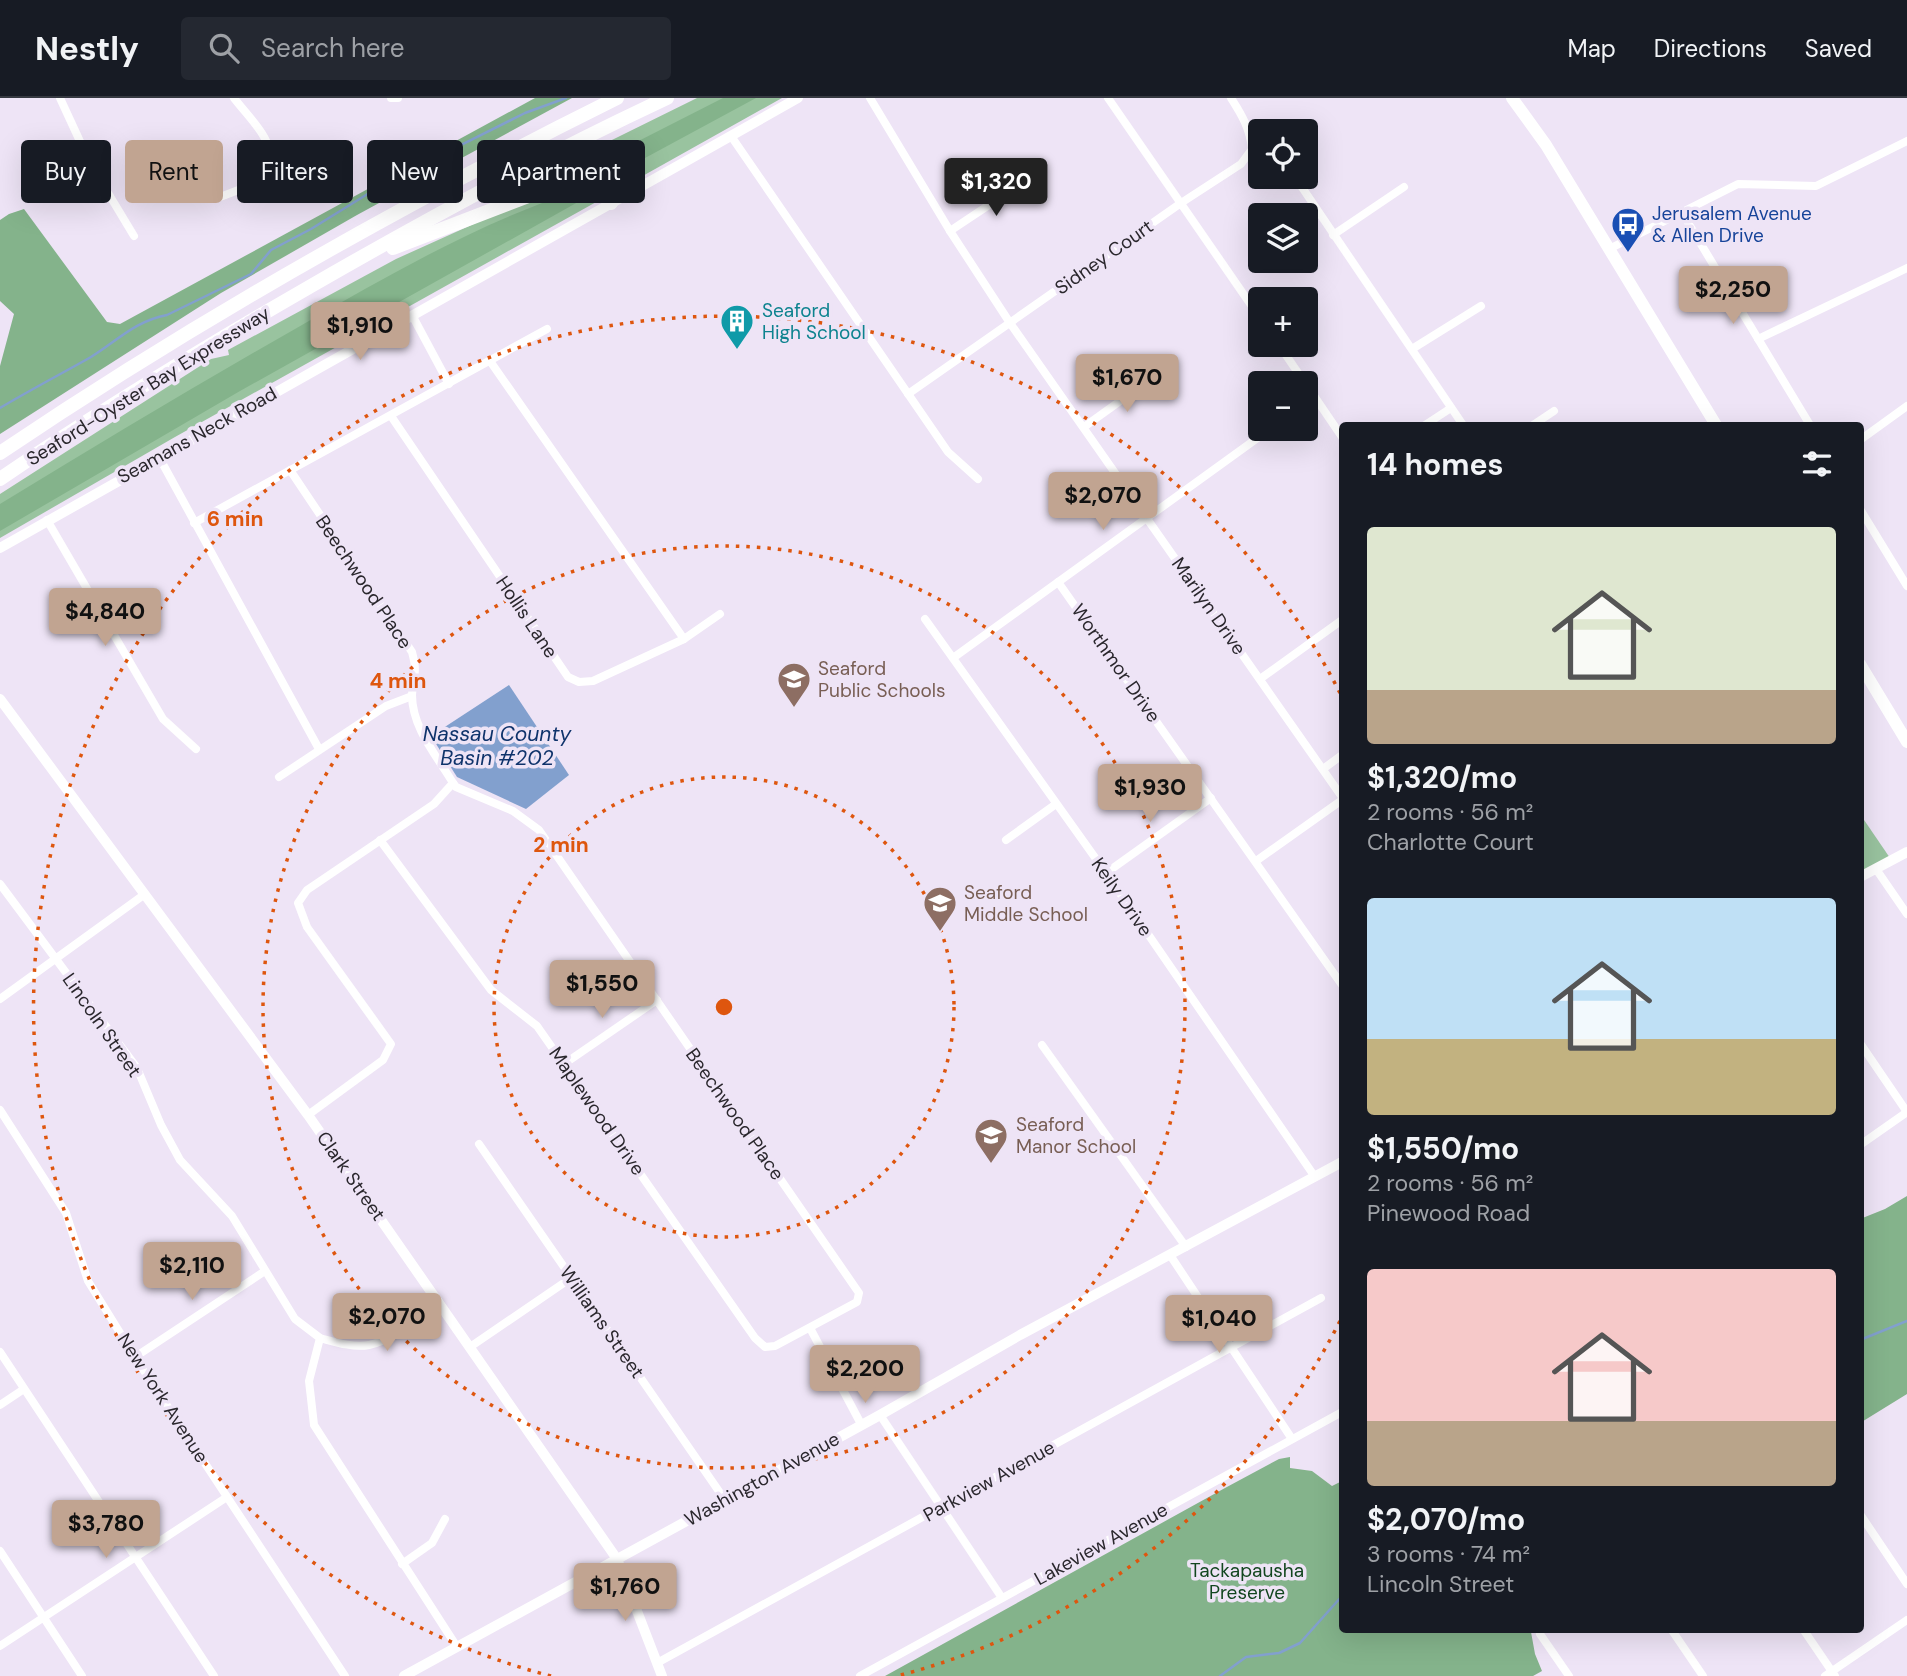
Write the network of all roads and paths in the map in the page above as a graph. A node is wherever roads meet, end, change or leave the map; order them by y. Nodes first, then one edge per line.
1 (60, 98) edge
2 (233, 98) edge
3 (617, 98) edge
4 (667, 98) edge
5 (798, 98) edge
6 (870, 98) edge
7 (1108, 98) edge
8 (1231, 98) edge
9 (1511, 98) edge
10 (1521, 98) edge
11 (1248, 129) edge
12 (732, 136) junction
13 (1541, 138) junction
14 (1907, 141) edge
15 (1248, 157) edge
16 (1026, 181) dead end
17 (645, 184) edge
18 (1404, 187) dead end
19 (1303, 189) edge
20 (223, 196) edge
21 (511, 203) edge
22 (611, 203) edge
23 (1181, 203) junction
24 (1681, 211) junction
25 (950, 231) junction
26 (1334, 235) junction
27 (134, 236) dead end
28 (1609, 249) junction
29 (343, 268) junction
30 (1907, 268) edge
31 (1248, 301) edge
32 (1481, 306) dead end
33 (412, 315) junction
34 (1010, 323) junction
35 (547, 329) dead end
36 (1758, 338) junction
37 (1412, 349) junction
38 (490, 361) junction
39 (1152, 378) dead end
40 (449, 384) junction
41 (908, 394) junction
42 (1318, 403) edge
43 (1907, 406) edge
44 (1451, 408) junction
45 (1554, 411) dead end
46 (391, 416) junction
47 (1430, 422) edge
48 (1461, 422) edge
49 (1538, 422) edge
50 (1714, 422) edge
51 (1808, 422) edge
52 (1084, 427) junction
53 (1339, 433) edge
54 (1864, 437) edge
55 (1253, 441) edge
56 (0, 453) edge
57 (159, 457) junction
58 (290, 470) junction
59 (0, 479) edge
60 (978, 479) dead end
61 (1864, 515) edge
62 (1147, 518) junction
63 (47, 520) junction
64 (194, 523) junction
65 (0, 548) edge
66 (1058, 582) junction
67 (1907, 586) edge
68 (720, 614) dead end
69 (925, 619) dead end
70 (1339, 622) edge
71 (684, 639) junction
72 (953, 658) junction
73 (1864, 671) edge
74 (1260, 679) junction
75 (412, 696) junction
76 (0, 699) edge
77 (1907, 742) edge
78 (196, 749) dead end
79 (318, 749) junction
80 (1339, 757) edge
81 (1323, 769) junction
82 (279, 776) dead end
83 (453, 783) junction
84 (1339, 794) edge
85 (1211, 799) junction
86 (1339, 801) edge
87 (1056, 804) junction
88 (380, 840) junction
89 (1006, 840) dead end
90 (1907, 852) edge
91 (1256, 861) junction
92 (1876, 869) junction
93 (1105, 873) junction
94 (1864, 875) edge
95 (0, 884) edge
96 (145, 894) junction
97 (1907, 914) edge
98 (56, 960) junction
99 (1339, 981) edge
100 (0, 999) edge
101 (657, 1000) junction
102 (1042, 1045) dead end
103 (1864, 1049) edge
104 (564, 1064) junction
105 (0, 1110) edge
106 (1907, 1112) edge
107 (308, 1115) junction
108 (1864, 1142) edge
109 (479, 1144) dead end
110 (1339, 1164) edge
111 (1315, 1177) junction
112 (1186, 1247) junction
113 (1170, 1255) junction
114 (265, 1271) junction
115 (571, 1278) junction
116 (1321, 1298) dead end
117 (439, 1302) junction
118 (810, 1328) junction
119 (320, 1338) junction
120 (470, 1348) junction
121 (1231, 1348) junction
122 (0, 1352) edge
123 (135, 1357) junction
124 (24, 1389) junction
125 (0, 1405) edge
126 (1339, 1414) edge
127 (880, 1415) junction
128 (861, 1424) junction
129 (1292, 1440) junction
130 (227, 1497) junction
131 (725, 1500) junction
132 (942, 1507) junction
133 (445, 1519) dead end
134 (1864, 1520) edge
135 (0, 1551) edge
136 (135, 1557) junction
137 (617, 1559) junction
138 (402, 1564) junction
139 (1907, 1584) edge
140 (1002, 1598) junction
141 (44, 1618) junction
142 (1907, 1620) edge
143 (1674, 1633) edge
144 (1805, 1633) edge
145 (1540, 1634) dead end
146 (0, 1646) edge
147 (457, 1647) junction
148 (657, 1663) junction
149 (1830, 1674) edge
150 (82, 1676) edge
151 (214, 1676) edge
152 (345, 1676) edge
153 (404, 1676) edge
154 (662, 1676) edge
155 (860, 1676) edge
156 (1569, 1676) edge
157 (1703, 1676) edge

1 - 27 street
2 - 20 street
3 - 56 highway, Seaford-Oyster Bay Expressway
4 - 29 highway, Seaford-Oyster Bay Expressway
5 - 12 street, Seamans Neck Road
6 - 25 street, Marilyn Drive
7 - 23 street
8 - 11 street, Sidney Court
9 - 13 main road
10 - 13 main road
12 - 17 street, Seamans Neck Road
12 - 41 street
13 - 28 main road
14 - 24 street
15 - 23 street, Sidney Court
16 - 25 street
18 - 26 street
19 - 26 street
21 - 29 highway
22 - 33 street, Seamans Neck Road
23 - 31 street
23 - 34 street, Sidney Court
24 - 28 street
24 - 36 street
25 - 34 street, Marilyn Drive
26 - 37 street
28 - 50 main road
29 - 59 highway, Seaford-Oyster Bay Expressway
30 - 36 street
32 - 37 street
33 - 40 street
33 - 57 street, Seamans Neck Road
34 - 41 street, Sidney Court
34 - 52 street, Marilyn Drive
35 - 38 street
36 - 51 street
37 - 44 street
38 - 40 street
38 - 71 street
39 - 52 street
40 - 46 street
41 - 60 street
42 - 53 street
43 - 54 street
44 - 47 street
44 - 48 street
45 - 49 street
46 - 58 street
46 - 71 street, Hollis Lane
52 - 62 street, Marilyn Drive
55 - 62 street
57 - 63 street, Seamans Neck Road
57 - 64 street
58 - 64 street
58 - 75 street, Beechwood Place
61 - 67 street
62 - 66 street
62 - 74 street, Marilyn Drive
63 - 65 street, Seamans Neck Road
63 - 78 street
64 - 79 street
66 - 72 street
66 - 85 street, Worthmor Drive
68 - 71 street, Hollis Lane
69 - 72 street, Keily Drive
70 - 74 street
72 - 87 street, Keily Drive
73 - 77 main road
74 - 81 street, Marilyn Drive
75 - 79 street
75 - 83 street, Beechwood Place
76 - 96 street, Clark Street
79 - 82 street
80 - 81 street
81 - 84 street, Marilyn Drive
83 - 88 street
83 - 101 street, Beechwood Place
85 - 91 street, Worthmor Drive
85 - 93 street
86 - 91 street
87 - 89 street
87 - 93 street, Keily Drive
88 - 104 street, Maplewood Drive
88 - 107 street
90 - 92 street
91 - 99 street, Worthmor Drive
92 - 94 street
92 - 97 street
93 - 111 street, Keily Drive
95 - 98 street, Lincoln Street
96 - 98 street
96 - 107 street, Clark Street
98 - 100 street
98 - 114 street, Lincoln Street
101 - 104 street
101 - 118 street, Beechwood Place
102 - 112 street
103 - 106 street
104 - 118 street, Maplewood Drive
105 - 123 street, New York Avenue
106 - 108 street
107 - 117 street, Clark Street
109 - 115 street, Williams Street
110 - 111 street, Washington Avenue
111 - 112 street, Washington Avenue
112 - 113 street, Washington Avenue
113 - 121 street
113 - 127 street, Washington Avenue
114 - 119 street, Lincoln Street
114 - 123 street
115 - 120 street
115 - 131 street, Williams Street
116 - 121 street, Parkview Avenue
117 - 119 street, Lincoln Street
117 - 120 street, Clark Street
118 - 128 street
119 - 138 street
120 - 137 street, Clark Street
121 - 129 street
121 - 132 street, Parkview Avenue
122 - 124 street
123 - 130 street, New York Avenue
124 - 125 street
124 - 136 street
126 - 129 street, Lakeview Avenue
127 - 128 street, Washington Avenue
127 - 132 street
128 - 131 street, Washington Avenue
129 - 140 street, Lakeview Avenue
130 - 136 street
130 - 152 street, New York Avenue
131 - 137 street, Washington Avenue
132 - 140 street
132 - 148 street, Parkview Avenue
133 - 138 street
134 - 139 street
135 - 141 street
136 - 141 street
136 - 151 street
137 - 147 street, Washington Avenue
137 - 148 street, Clark Street
138 - 147 street
140 - 155 street, Lakeview Avenue
141 - 146 street
141 - 150 street
142 - 149 street
143 - 157 street
144 - 149 street
145 - 156 street
147 - 153 street, Washington Avenue
148 - 154 street, Clark Street

